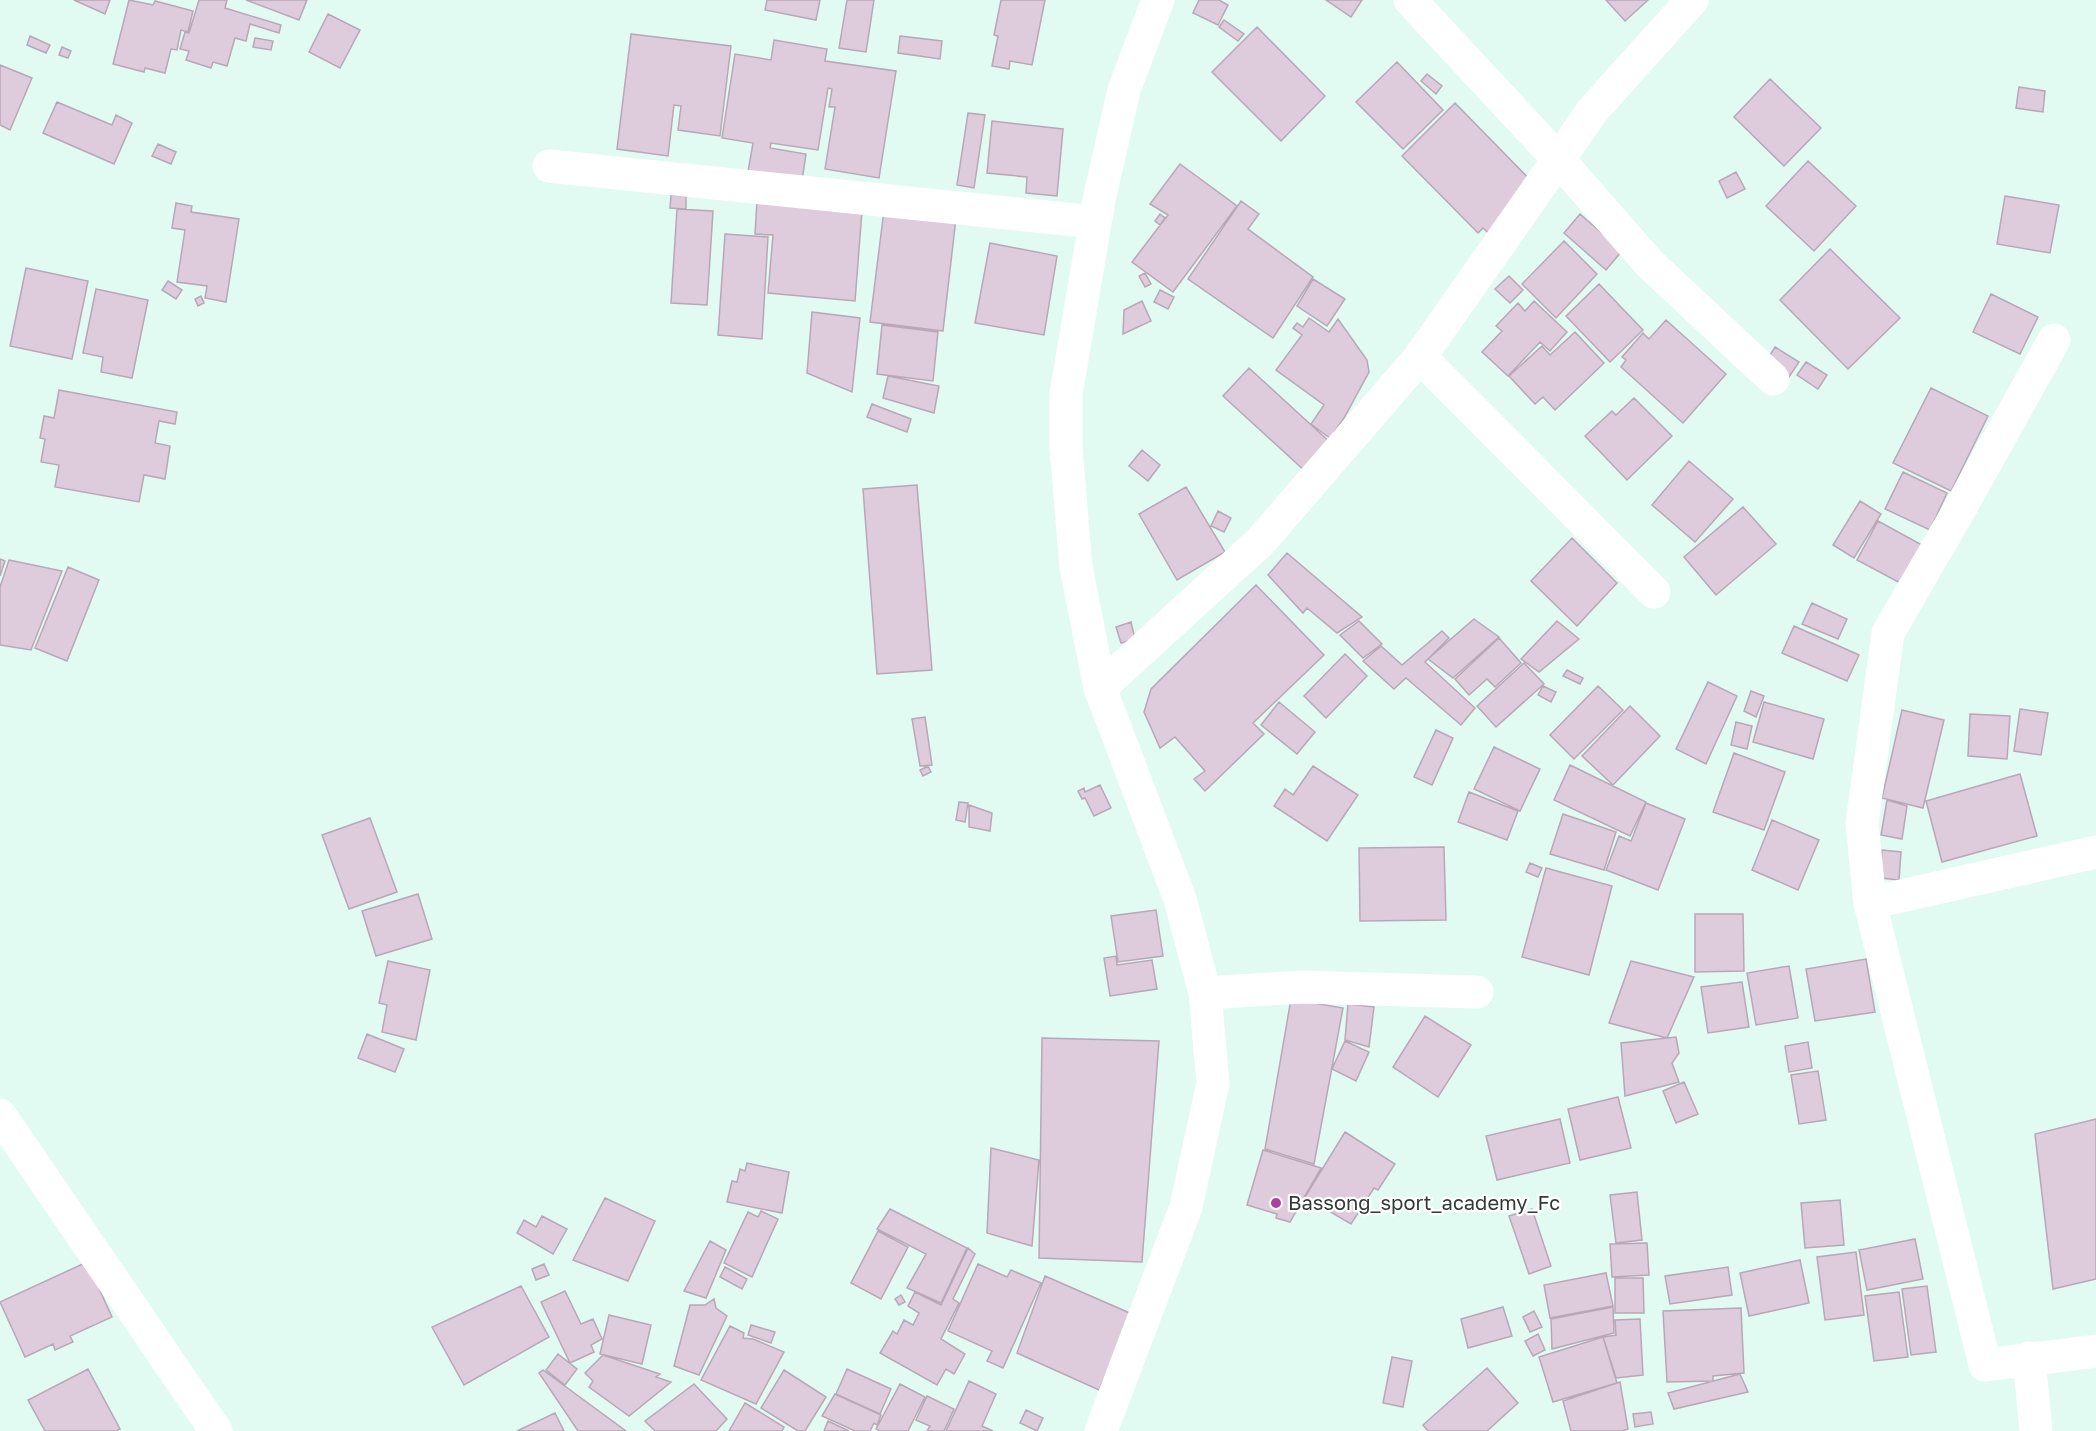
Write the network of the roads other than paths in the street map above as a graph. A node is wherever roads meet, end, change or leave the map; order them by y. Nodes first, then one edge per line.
1 (1158, 0) edge
2 (1410, 0) edge
3 (1692, 0) edge
4 (1559, 159) junction
5 (549, 166) dead end
6 (1095, 222) junction
7 (2054, 340) dead end
8 (1420, 357) junction
9 (1773, 379) dead end
10 (1654, 592) dead end
11 (1100, 688) junction
12 (2096, 852) edge
13 (1870, 903) junction
14 (1477, 992) dead end
15 (1205, 993) junction
16 (0, 1115) edge
17 (2096, 1351) edge
18 (2029, 1359) junction
19 (216, 1431) edge
20 (1101, 1431) edge
21 (2036, 1431) edge

1 - 6 street
2 - 4 street
3 - 4 street
4 - 8 street
4 - 9 street
5 - 6 street
6 - 11 street
7 - 13 street
8 - 10 street
8 - 11 street
11 - 15 street
12 - 13 street
13 - 18 street
14 - 15 street
15 - 20 street
16 - 19 street
17 - 18 street
18 - 21 street

